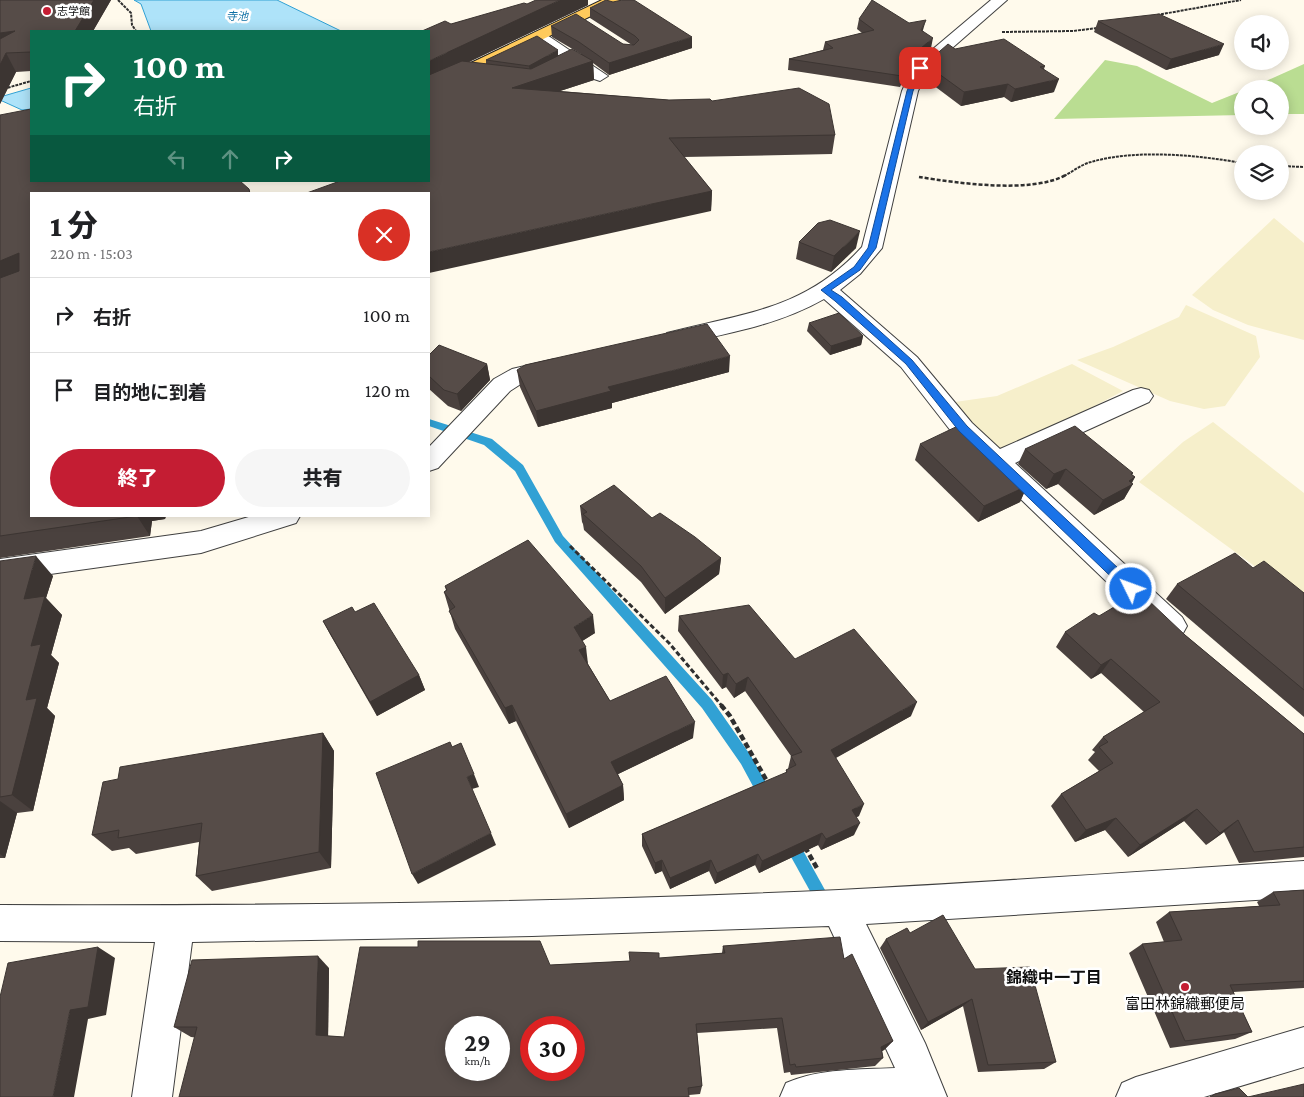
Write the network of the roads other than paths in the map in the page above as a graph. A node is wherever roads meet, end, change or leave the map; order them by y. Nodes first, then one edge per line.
1 (613, 0) edge
2 (1000, 0) edge
3 (578, 17) junction
4 (592, 27) edge
5 (539, 36) junction
6 (574, 58) junction
7 (557, 67) edge
8 (464, 72) junction
9 (489, 76) edge
10 (600, 76) dead end
11 (430, 89) edge
12 (825, 290) junction
13 (654, 343) edge
14 (578, 361) edge
15 (1141, 396) dead end
16 (430, 461) edge
17 (997, 461) junction
18 (284, 517) edge
19 (0, 570) edge
20 (1193, 645) edge
21 (1304, 879) edge
22 (839, 908) junction
23 (0, 923) edge
24 (176, 924) junction
25 (1304, 1047) edge
26 (925, 1096) edge
27 (152, 1097) edge
28 (800, 1097) edge
29 (1136, 1097) edge

1 - 3 main road
2 - 12 street
3 - 4 street
3 - 5 main road
5 - 6 street
5 - 8 main road
6 - 7 street
6 - 10 street
8 - 9 street
8 - 11 main road
12 - 13 street
12 - 17 street
14 - 16 street
15 - 17 street
17 - 20 street
18 - 19 street
21 - 22 street
22 - 24 street
22 - 26 street
23 - 24 street
24 - 27 street
25 - 29 street
26 - 28 street

